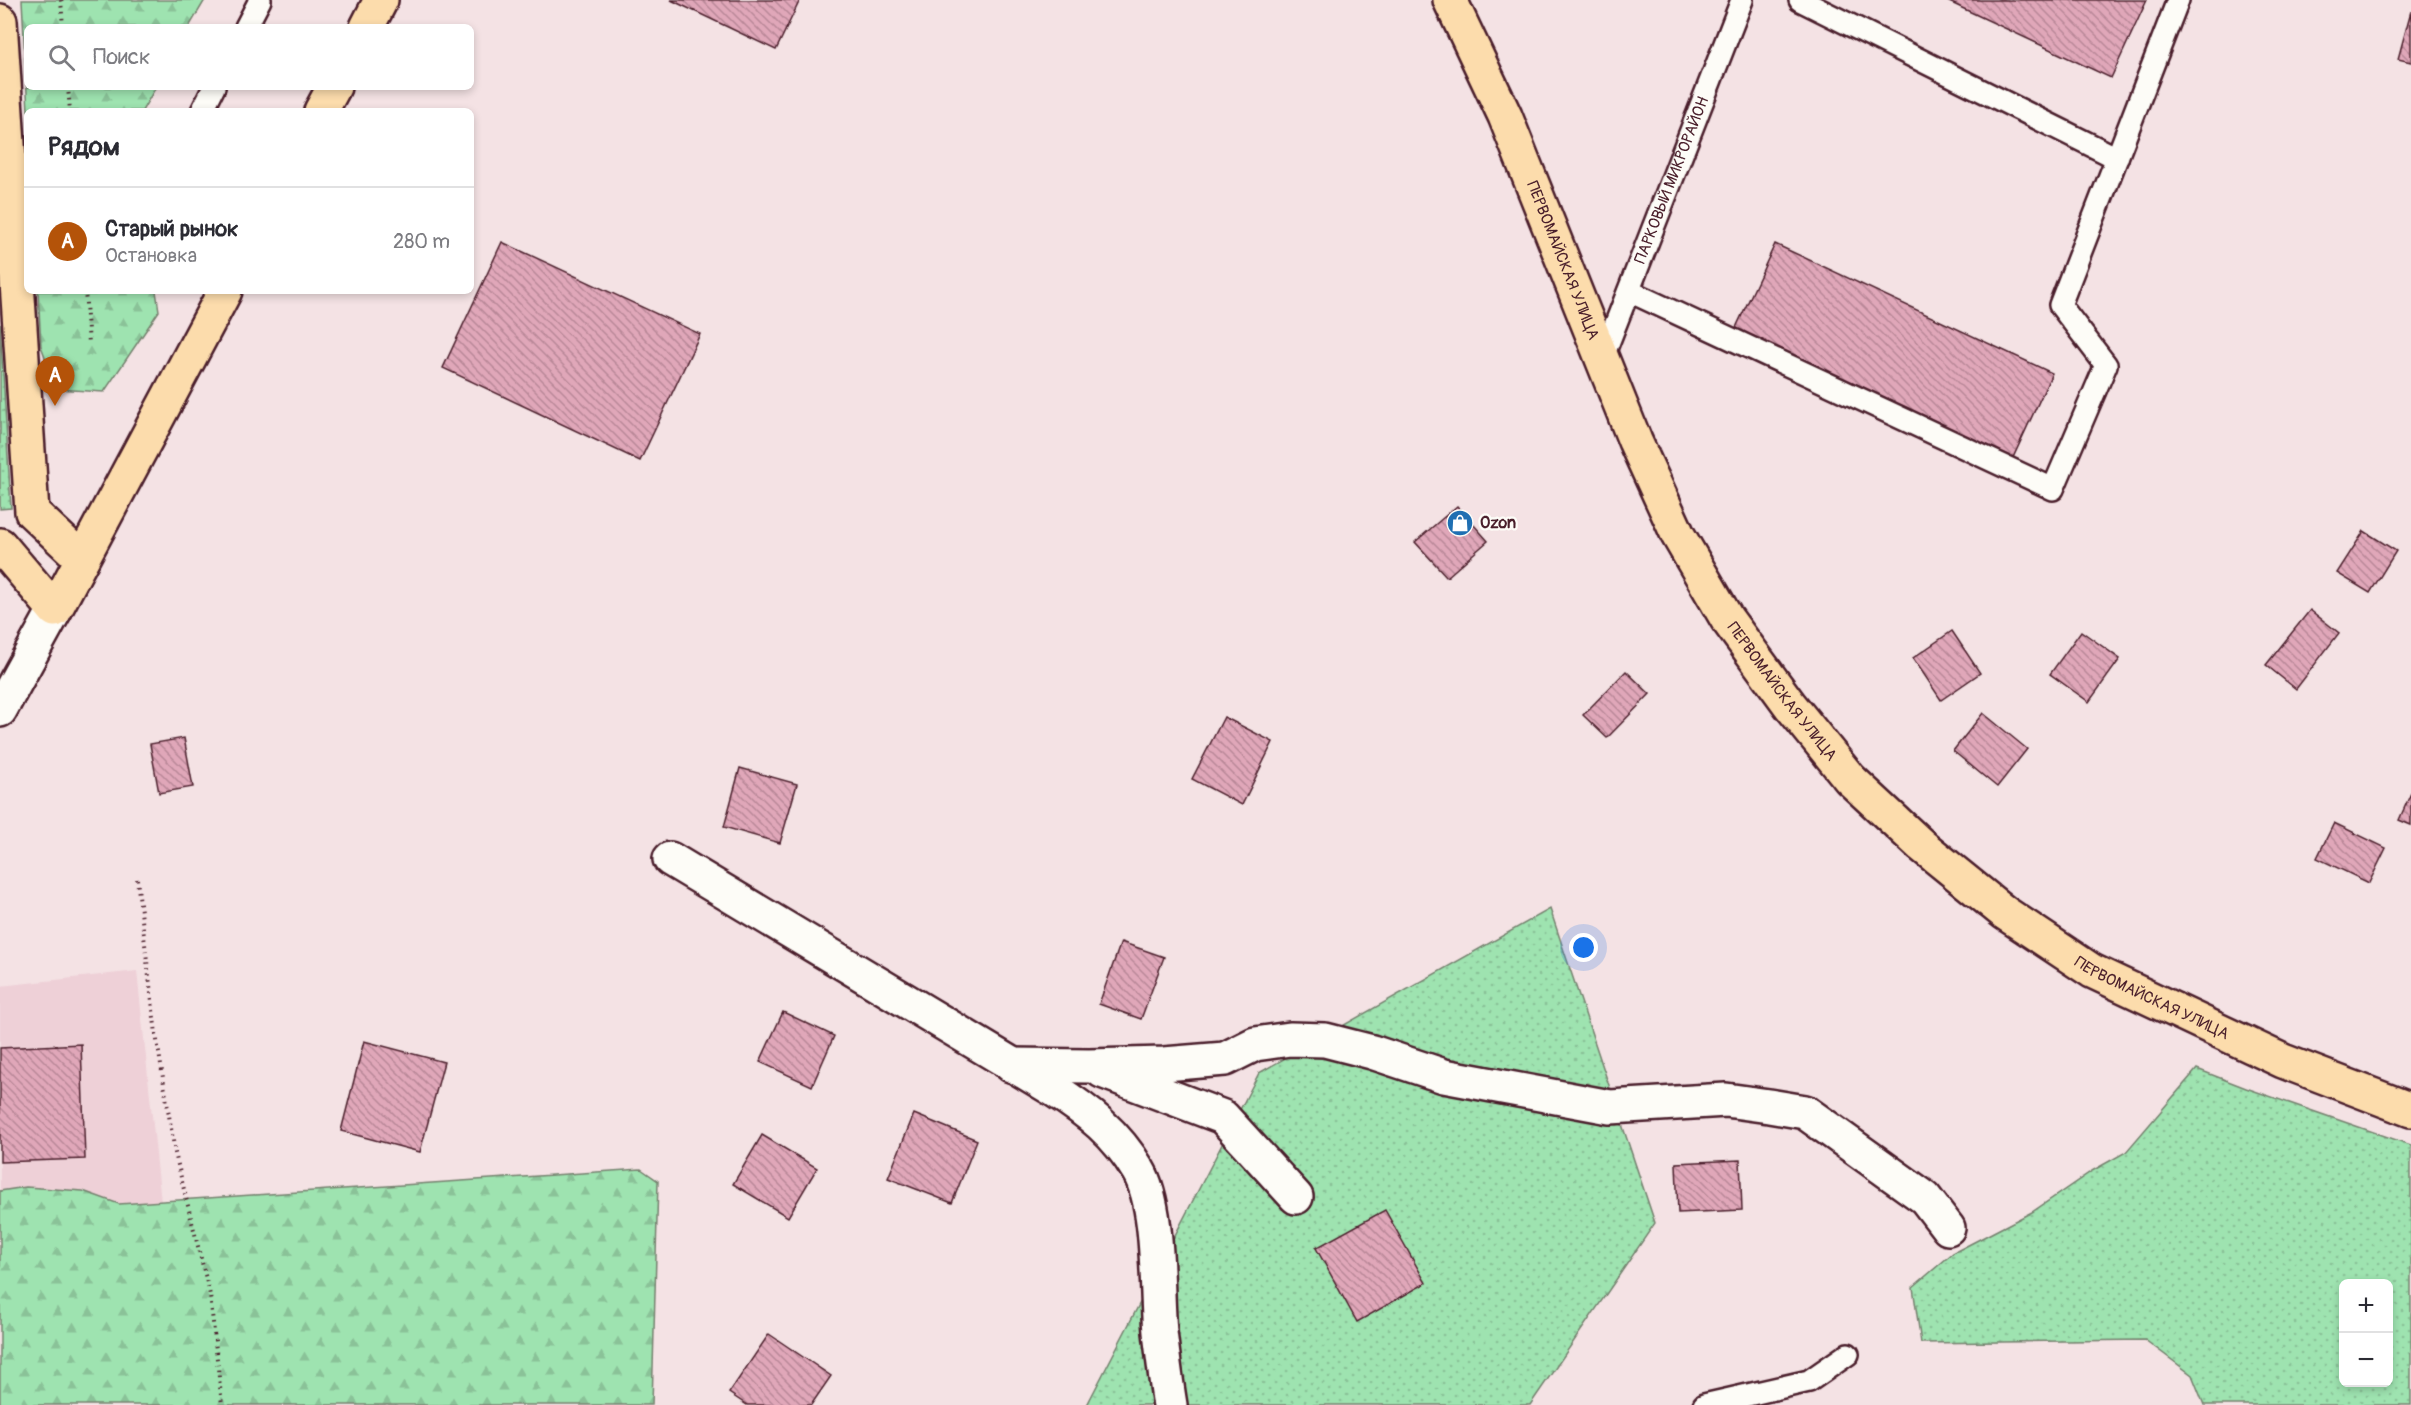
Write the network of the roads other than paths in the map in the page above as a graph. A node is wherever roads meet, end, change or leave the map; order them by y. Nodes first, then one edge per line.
1 (260, 0) edge
2 (381, 0) edge
3 (1450, 0) edge
4 (1743, 0) edge
5 (1800, 0) edge
6 (2178, 0) edge
7 (0, 21) edge
8 (248, 24) edge
9 (368, 24) edge
10 (212, 90) edge
11 (332, 90) edge
12 (204, 108) edge
13 (323, 108) edge
14 (2117, 158) junction
15 (1629, 291) junction
16 (223, 294) edge
17 (1602, 359) junction
18 (0, 545) edge
19 (82, 559) junction
20 (55, 610) junction
21 (0, 710) edge
22 (670, 859) dead end
23 (1011, 1065) junction
24 (1089, 1066) junction
25 (2411, 1110) edge
26 (1296, 1197) dead end
27 (1948, 1227) dead end
28 (1848, 1354) dead end
29 (1758, 1399) edge
30 (1170, 1405) edge
31 (1704, 1405) edge

1 - 8 lane
2 - 9 main road
3 - 17 main road, ПЕРВОМАЙСКАЯ УЛИЦА
4 - 15 lane, ПАРКОВЫЙ МИКРОРАЙОН
5 - 14 lane
6 - 14 lane
7 - 19 main road
10 - 12 lane
11 - 13 main road
14 - 15 lane
15 - 17 lane, ПАРКОВЫЙ МИКРОРАЙОН
16 - 19 main road
17 - 25 main road, ПЕРВОМАЙСКАЯ УЛИЦА
18 - 20 main road
19 - 20 main road
20 - 21 street
22 - 23 street
23 - 24 street
23 - 30 street
24 - 26 street
24 - 27 street
28 - 29 lane
29 - 31 lane

